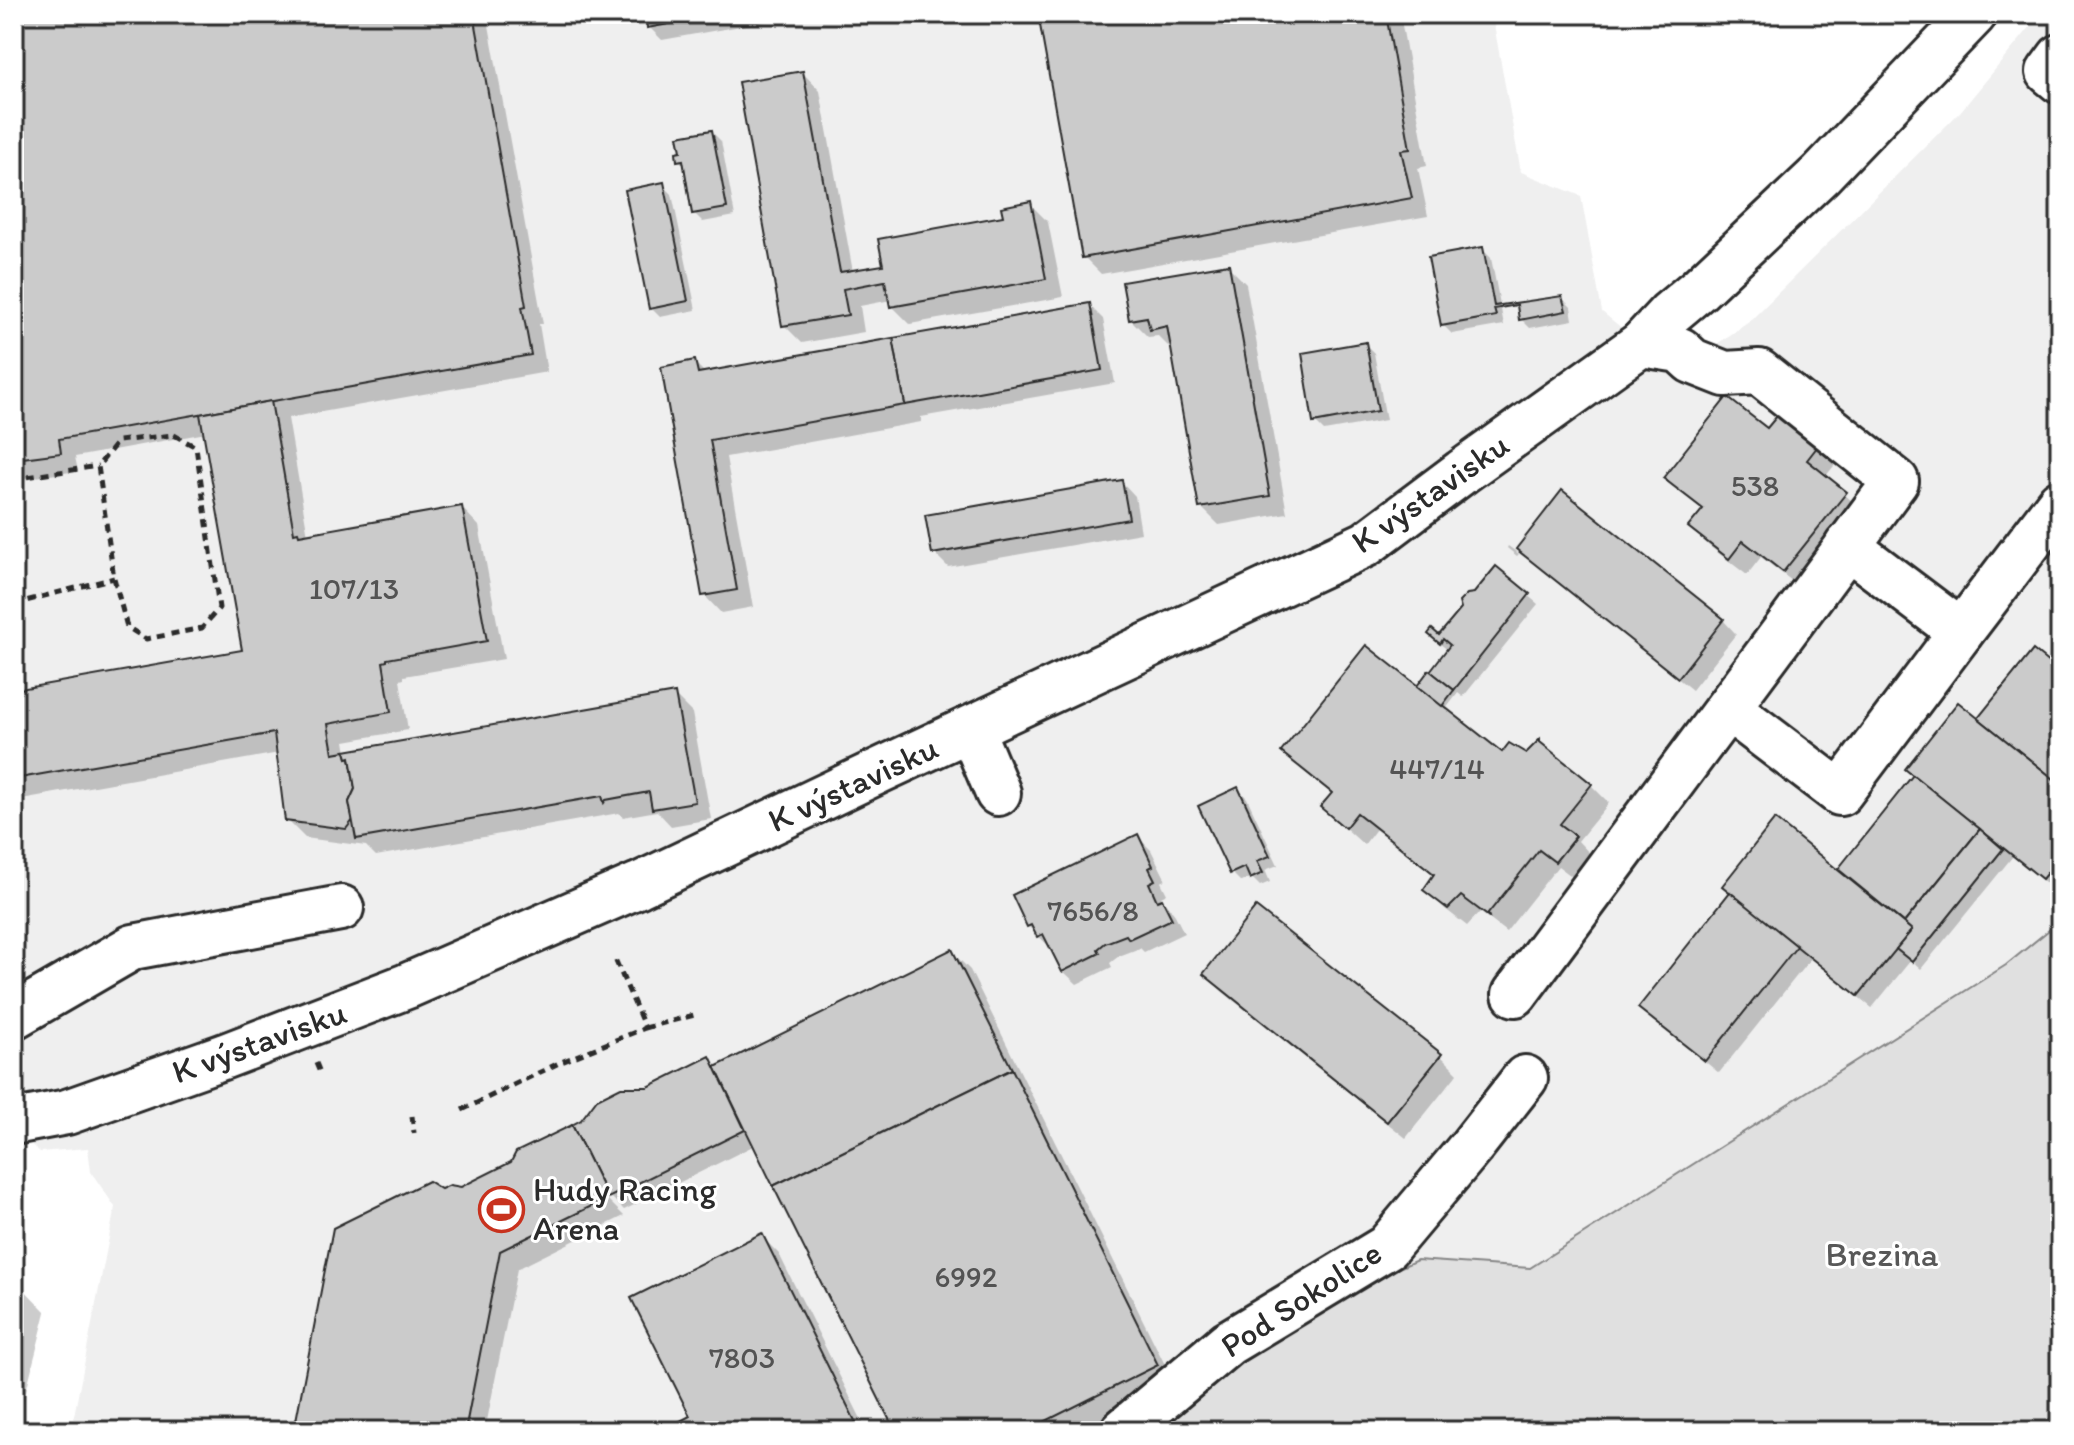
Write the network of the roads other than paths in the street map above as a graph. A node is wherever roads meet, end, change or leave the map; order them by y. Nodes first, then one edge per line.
1 (1974, 14) edge
2 (2060, 57) edge
3 (2060, 81) edge
4 (1641, 344) junction
5 (2060, 502) edge
6 (1847, 546) junction
7 (1961, 632) junction
8 (1728, 708) junction
9 (971, 729) junction
10 (998, 793) dead end
11 (341, 908) dead end
12 (1515, 994) dead end
13 (14, 1016) edge
14 (1525, 1078) dead end
15 (14, 1122) edge
16 (1123, 1431) edge

1 - 4 street, K výstavisku
2 - 3 street
4 - 6 street
4 - 9 street, K výstavisku
5 - 7 street
6 - 7 street
6 - 8 street
7 - 8 street
8 - 12 street
9 - 10 street
9 - 15 street, K výstavisku
11 - 13 street
14 - 16 street, Pod Sokolice

